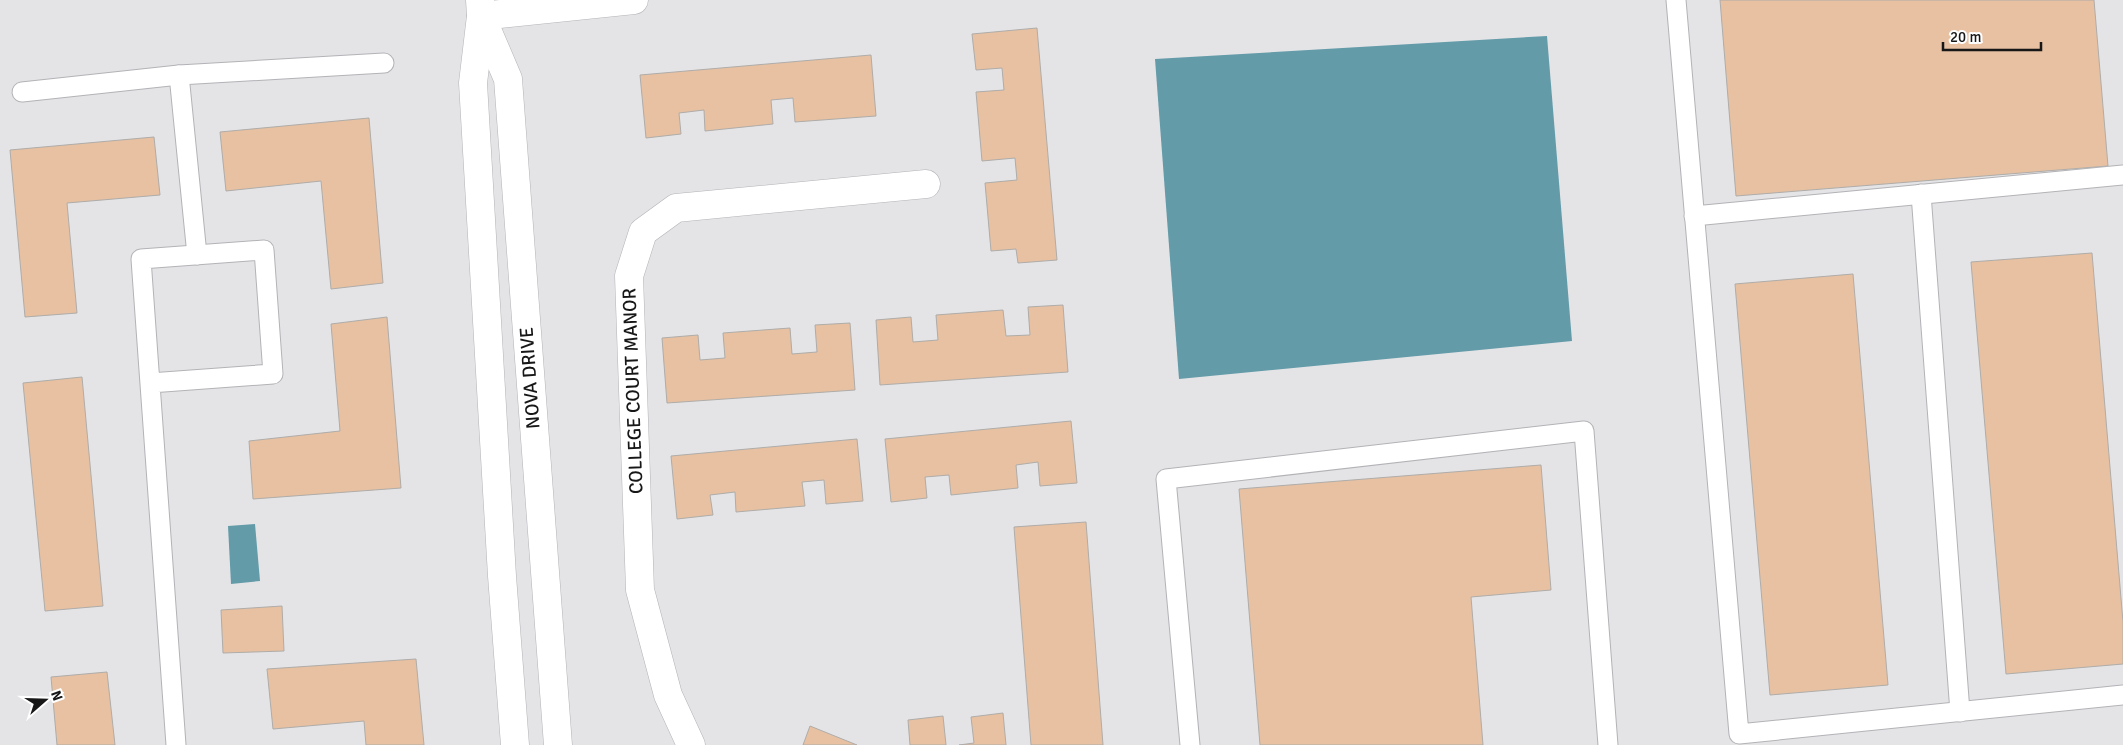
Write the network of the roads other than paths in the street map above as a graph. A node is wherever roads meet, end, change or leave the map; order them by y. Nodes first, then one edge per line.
1 (634, 0) edge
2 (1676, 0) edge
3 (481, 8) edge
4 (384, 63) dead end
5 (179, 75) junction
6 (22, 92) dead end
7 (2123, 175) edge
8 (926, 184) dead end
9 (1921, 194) junction
10 (1694, 216) junction
11 (197, 255) junction
12 (150, 383) junction
13 (2123, 695) edge
14 (1960, 712) junction
15 (176, 745) edge
16 (515, 745) edge
17 (558, 745) edge
18 (691, 745) edge
19 (1190, 745) edge
20 (1608, 745) edge

1 - 3 street
2 - 10 lane
3 - 16 street, NOVA DRIVE
3 - 17 street, NOVA DRIVE
4 - 5 lane
5 - 6 lane
5 - 11 lane
7 - 9 lane
8 - 18 street, COLLEGE COURT MANOR
9 - 10 lane
9 - 14 lane
10 - 14 lane
11 - 12 lane
11 - 12 lane
12 - 15 lane
13 - 14 lane
19 - 20 lane

